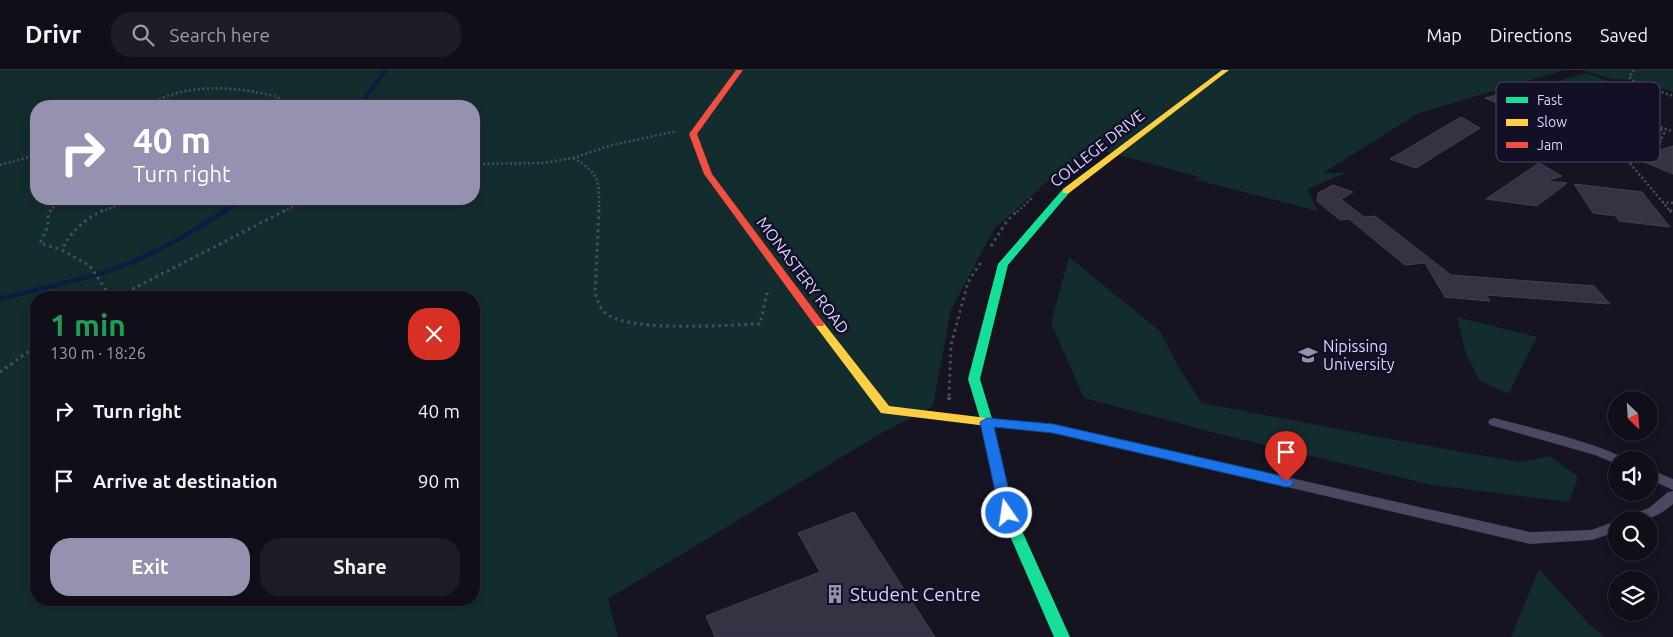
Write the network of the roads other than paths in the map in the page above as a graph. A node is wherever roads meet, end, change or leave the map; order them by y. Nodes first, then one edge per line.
1 (740, 70) edge
2 (1226, 70) edge
3 (987, 422) junction
4 (1494, 422) dead end
5 (1608, 456) edge
6 (1658, 478) edge
7 (1673, 485) edge
8 (1673, 496) edge
9 (1655, 511) edge
10 (1608, 529) edge
11 (1062, 637) edge

1 - 3 street, MONASTERY ROAD
2 - 3 street, COLLEGE DRIVE
3 - 10 lane
3 - 11 street, COLLEGE DRIVE
4 - 5 lane
6 - 7 lane
8 - 9 lane

